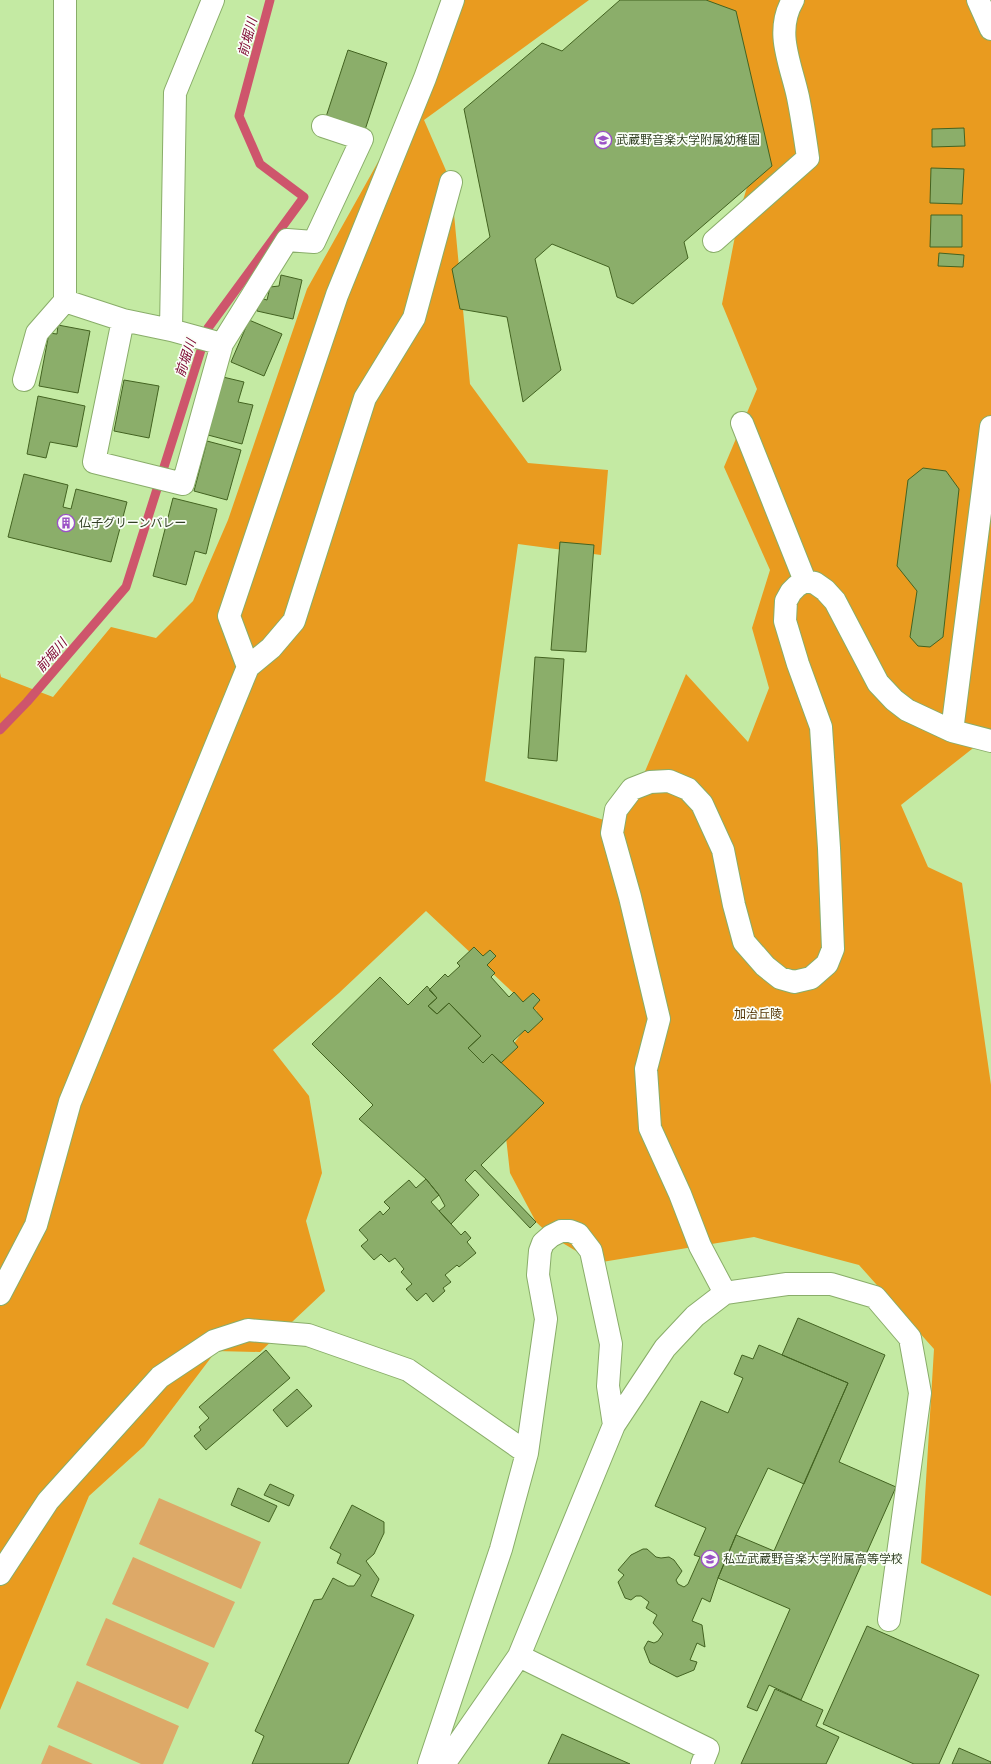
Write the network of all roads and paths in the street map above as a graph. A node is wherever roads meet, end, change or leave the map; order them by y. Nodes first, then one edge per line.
1 (64, 0) edge
2 (213, 0) edge
3 (453, 0) edge
4 (793, 0) edge
5 (978, 0) edge
6 (991, 29) edge
7 (323, 126) dead end
8 (451, 182) dead end
9 (714, 241) dead end
10 (65, 301) junction
11 (123, 320) junction
12 (179, 332) junction
13 (218, 342) junction
14 (24, 380) dead end
15 (742, 423) dead end
16 (991, 427) edge
17 (805, 581) junction
18 (248, 667) junction
19 (952, 731) junction
20 (991, 741) edge
21 (725, 1293) junction
22 (0, 1294) edge
23 (614, 1425) junction
24 (526, 1453) junction
25 (0, 1574) edge
26 (889, 1620) dead end
27 (519, 1656) junction
28 (429, 1764) edge
29 (444, 1764) edge
30 (702, 1764) edge

1 - 10 street
2 - 12 street
3 - 18 street
4 - 9 street
5 - 6 street
7 - 13 street
8 - 18 street
10 - 11 street
10 - 14 street
11 - 12 street
11 - 13 street
12 - 13 street
15 - 17 street
16 - 19 street
17 - 19 street
17 - 21 street
18 - 22 street
19 - 20 street
21 - 23 street
21 - 26 street
23 - 24 street
23 - 27 street
24 - 25 street
24 - 28 street
27 - 29 street
27 - 30 street

